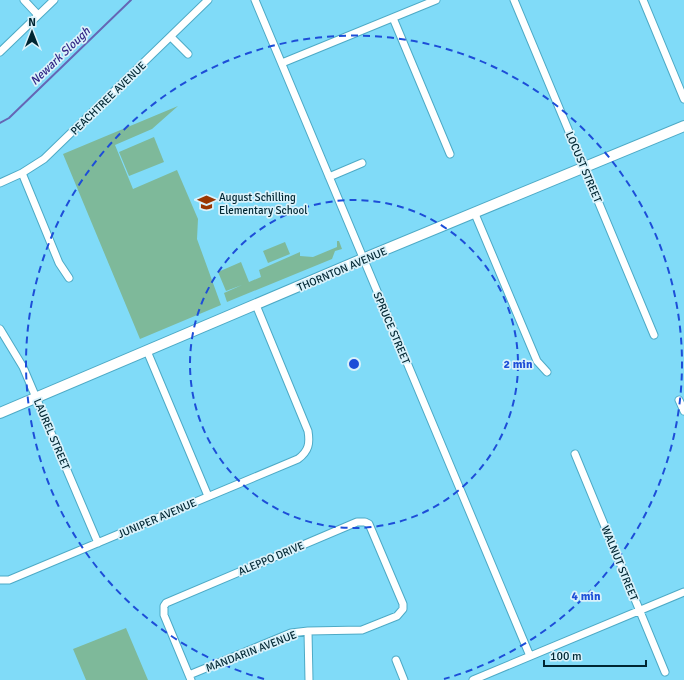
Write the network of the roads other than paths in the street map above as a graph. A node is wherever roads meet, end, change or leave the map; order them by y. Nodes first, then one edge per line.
1 (24, 0) edge
2 (54, 0) edge
3 (208, 0) edge
4 (255, 0) edge
5 (436, 0) edge
6 (514, 0) edge
7 (643, 0) edge
8 (38, 15) junction
9 (393, 18) junction
10 (171, 37) junction
11 (0, 52) edge
12 (188, 54) dead end
13 (282, 63) junction
14 (684, 99) edge
15 (684, 126) edge
16 (450, 154) dead end
17 (362, 163) dead end
18 (584, 168) junction
19 (22, 173) junction
20 (329, 177) junction
21 (0, 183) edge
22 (475, 214) junction
23 (364, 259) junction
24 (69, 278) dead end
25 (256, 305) junction
26 (0, 329) edge
27 (654, 335) dead end
28 (147, 351) junction
29 (547, 372) dead end
30 (37, 397) junction
31 (679, 400) dead end
32 (684, 411) edge
33 (0, 413) edge
34 (575, 454) dead end
35 (208, 496) junction
36 (98, 543) junction
37 (0, 580) edge
38 (684, 592) edge
39 (403, 609) joint
40 (639, 610) junction
41 (308, 631) junction
42 (530, 656) junction
43 (396, 660) dead end
44 (665, 672) dead end
45 (190, 678) edge
46 (309, 680) edge
47 (404, 680) edge
48 (473, 680) edge

1 - 8 street
2 - 8 street
3 - 10 street, PEACHTREE AVENUE
4 - 13 street, SPRUCE STREET
5 - 9 street
6 - 18 street, LOCUST STREET
7 - 14 street
8 - 11 street
9 - 13 street
9 - 16 street
10 - 12 street
10 - 19 street, PEACHTREE AVENUE
13 - 20 street, SPRUCE STREET
15 - 18 main road, THORNTON AVENUE
17 - 20 street
18 - 22 main road, THORNTON AVENUE
18 - 27 street, LOCUST STREET
19 - 21 street, PEACHTREE AVENUE
19 - 24 street
20 - 23 street, SPRUCE STREET
22 - 23 main road, THORNTON AVENUE
22 - 29 street
23 - 25 main road, THORNTON AVENUE
23 - 42 street, SPRUCE STREET
25 - 28 main road, THORNTON AVENUE
25 - 35 street, JUNIPER AVENUE
26 - 30 street, LAUREL STREET
28 - 30 main road, THORNTON AVENUE
28 - 35 street
30 - 33 main road, THORNTON AVENUE
30 - 36 street, LAUREL STREET
31 - 32 street
34 - 40 street, WALNUT STREET
35 - 36 street, JUNIPER AVENUE
36 - 37 street, JUNIPER AVENUE
38 - 40 street
39 - 41 street, MANDARIN AVENUE
39 - 45 street, ALEPPO DRIVE
40 - 42 street
40 - 44 street, WALNUT STREET
41 - 45 street, MANDARIN AVENUE
41 - 46 street
42 - 48 street
43 - 47 street

